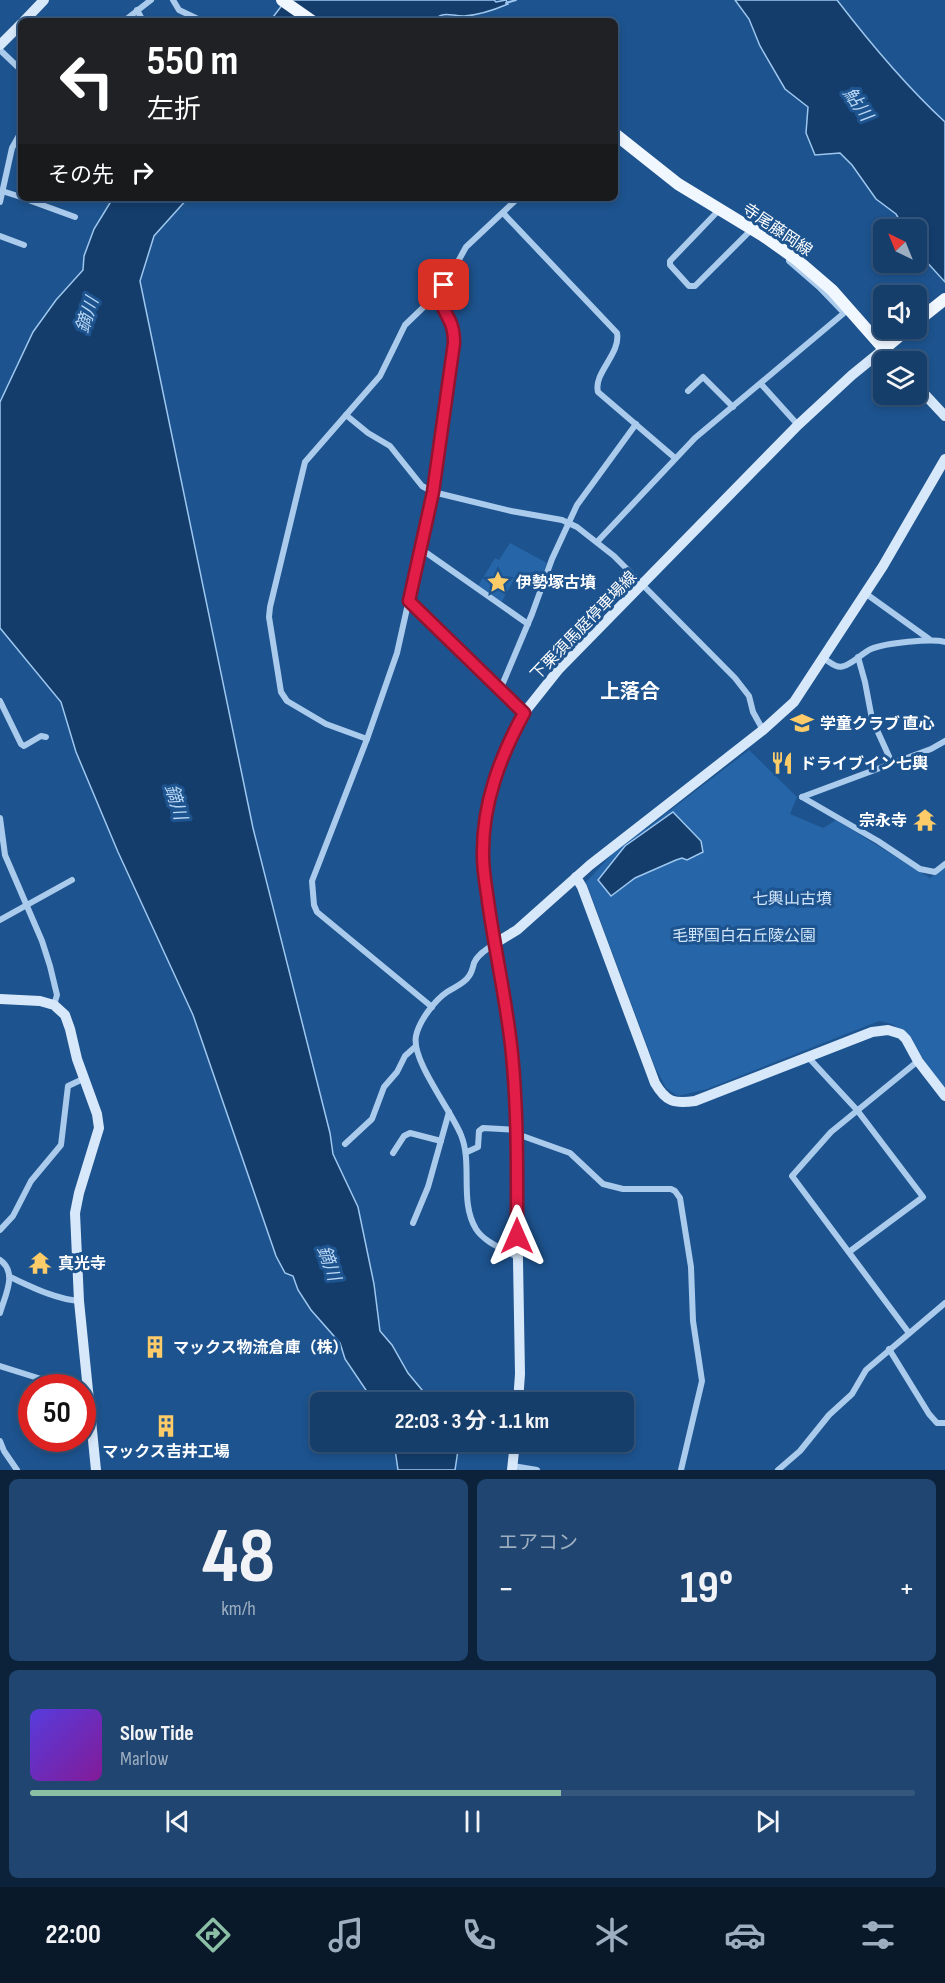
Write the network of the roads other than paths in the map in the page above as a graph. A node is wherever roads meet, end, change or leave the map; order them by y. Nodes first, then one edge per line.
1 (44, 0) edge
2 (151, 0) edge
3 (173, 0) edge
4 (282, 0) edge
5 (137, 10) junction
6 (26, 18) edge
7 (128, 18) edge
8 (141, 18) edge
9 (196, 18) edge
10 (308, 18) edge
11 (18, 27) edge
12 (0, 47) edge
13 (18, 67) edge
14 (618, 136) edge
15 (18, 137) edge
16 (1, 197) edge
17 (18, 198) edge
18 (30, 201) edge
19 (515, 201) edge
20 (719, 210) junction
21 (503, 213) junction
22 (75, 218) dead end
23 (752, 229) junction
24 (0, 236) edge
25 (24, 245) dead end
26 (790, 254) junction
27 (439, 296) junction
28 (945, 299) edge
29 (927, 313) edge
30 (895, 339) edge
31 (888, 345) junction
32 (891, 351) edge
33 (761, 384) junction
34 (687, 392) dead end
35 (927, 396) edge
36 (733, 407) junction
37 (346, 415) junction
38 (945, 416) edge
39 (636, 424) junction
40 (798, 424) junction
41 (675, 458) junction
42 (945, 459) edge
43 (433, 492) junction
44 (569, 523) junction
45 (597, 543) junction
46 (421, 549) junction
47 (643, 584) junction
48 (865, 593) junction
49 (409, 601) junction
50 (528, 624) junction
51 (929, 639) junction
52 (945, 642) edge
53 (858, 657) junction
54 (823, 658) junction
55 (500, 690) junction
56 (0, 701) edge
57 (524, 713) junction
58 (763, 729) junction
59 (46, 736) dead end
60 (367, 739) junction
61 (945, 741) edge
62 (892, 763) junction
63 (0, 819) edge
64 (945, 864) edge
65 (576, 877) junction
66 (72, 880) dead end
67 (26, 905) junction
68 (0, 920) edge
69 (494, 944) junction
70 (0, 999) edge
71 (54, 1005) junction
72 (432, 1008) junction
73 (415, 1047) junction
74 (808, 1057) junction
75 (918, 1061) junction
76 (83, 1079) junction
77 (945, 1096) edge
78 (857, 1110) junction
79 (449, 1112) junction
80 (517, 1132) junction
81 (441, 1141) junction
82 (345, 1144) dead end
83 (467, 1152) junction
84 (393, 1153) dead end
85 (413, 1223) dead end
86 (0, 1230) edge
87 (849, 1252) junction
88 (517, 1257) junction
89 (0, 1260) edge
90 (10, 1277) junction
91 (80, 1300) junction
92 (945, 1303) edge
93 (0, 1313) edge
94 (909, 1333) junction
95 (889, 1349) junction
96 (0, 1366) edge
97 (25, 1374) edge
98 (86, 1374) edge
99 (519, 1392) edge
100 (945, 1423) edge
101 (0, 1441) edge
102 (94, 1452) edge
103 (513, 1452) edge
104 (512, 1468) edge
105 (17, 1470) edge
106 (96, 1470) edge
107 (537, 1470) edge
108 (681, 1470) edge
109 (778, 1470) edge

1 - 6 street
2 - 5 street
3 - 9 street
4 - 10 main road
5 - 7 street
5 - 8 street
11 - 12 street
12 - 13 street
14 - 20 main road, 寺尾藤岡線
15 - 16 street
16 - 17 street
18 - 22 street
19 - 21 street
20 - 23 main road, 寺尾藤岡線
20 - 23 street
21 - 27 street
21 - 39 street
23 - 26 main road, 寺尾藤岡線
24 - 25 street
26 - 31 main road, 寺尾藤岡線
26 - 33 street
27 - 37 street
27 - 43 street
28 - 29 main road
30 - 31 main road
31 - 32 street
31 - 40 street, 下栗須馬庭停車場線
33 - 36 street
33 - 40 street
34 - 36 street
35 - 38 street
36 - 41 street
37 - 43 street
37 - 60 street
39 - 41 street
39 - 44 street
40 - 47 street, 下栗須馬庭停車場線
41 - 45 street
42 - 48 street
43 - 44 street
43 - 46 street
44 - 45 street
44 - 50 street
45 - 47 street
46 - 49 street
46 - 50 street
47 - 57 street, 下栗須馬庭停車場線
47 - 58 street
48 - 51 street
48 - 54 street
49 - 55 street
49 - 60 street
50 - 55 street
51 - 52 street
51 - 53 street
53 - 54 street
53 - 62 street
54 - 58 street
55 - 57 street
56 - 59 street
57 - 69 street, 下栗須馬庭停車場線
58 - 65 street
60 - 72 street
61 - 62 street
62 - 64 street
63 - 67 street
65 - 69 street
65 - 74 street
66 - 67 street
67 - 68 street
67 - 71 street
69 - 72 street
69 - 80 street, 下栗須馬庭停車場線
70 - 71 street
71 - 76 street
72 - 73 street
73 - 79 street
73 - 82 street
74 - 75 street
74 - 78 street
75 - 77 street
75 - 78 street
76 - 86 street
76 - 91 street
78 - 87 street
78 - 87 street
79 - 81 street
79 - 83 street
80 - 83 street
80 - 88 street, 下栗須馬庭停車場線
80 - 108 street
81 - 84 street
81 - 85 street
83 - 88 street
87 - 94 street
88 - 99 street, 下栗須馬庭停車場線
89 - 90 street
90 - 91 street
90 - 93 street
91 - 98 street
92 - 94 street
94 - 95 street
95 - 100 street
95 - 109 street
96 - 97 street
101 - 105 street
102 - 106 street
103 - 104 street
104 - 107 street

